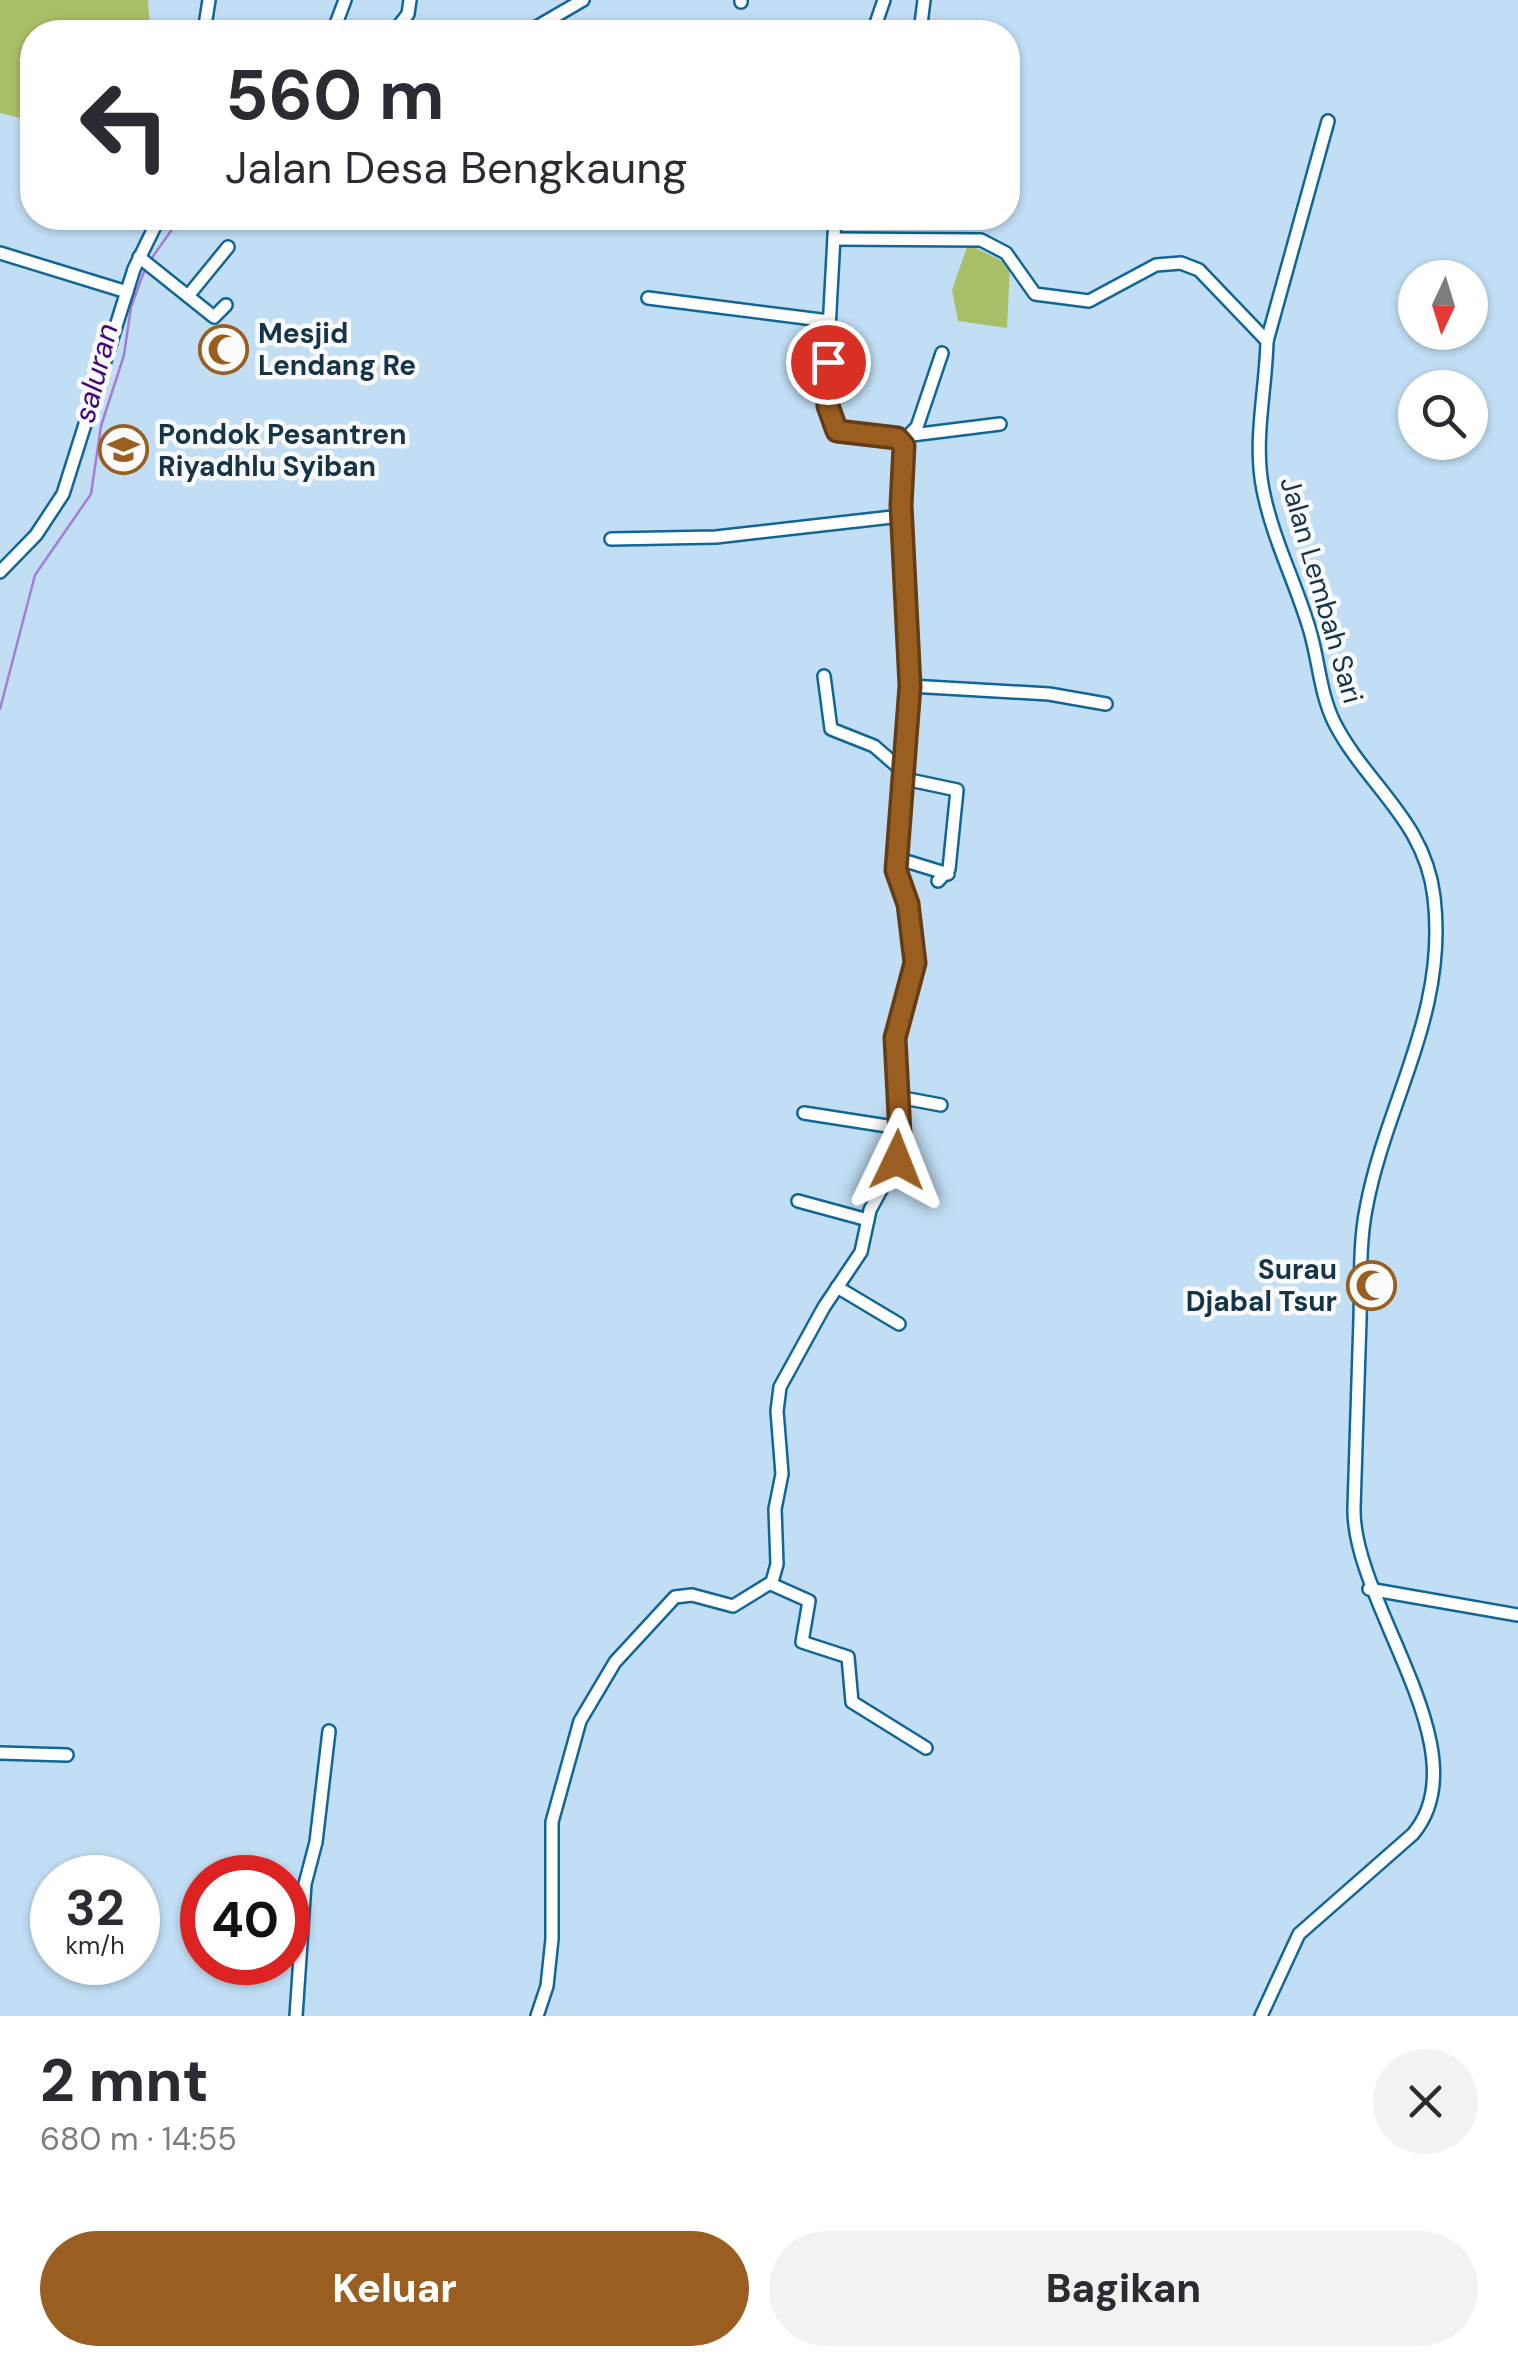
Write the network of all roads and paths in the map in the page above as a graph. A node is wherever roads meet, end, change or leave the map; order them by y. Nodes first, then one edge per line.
1 (583, 0) edge
2 (562, 5) edge
3 (1328, 121) dead end
4 (155, 230) edge
5 (834, 230) edge
6 (834, 240) junction
7 (228, 247) dead end
8 (0, 253) edge
9 (144, 260) junction
10 (127, 292) junction
11 (188, 296) junction
12 (648, 298) dead end
13 (226, 305) dead end
14 (828, 321) junction
15 (1267, 341) junction
16 (942, 353) dead end
17 (1000, 424) dead end
18 (907, 438) junction
19 (901, 516) junction
20 (611, 539) dead end
21 (0, 572) edge
22 (824, 676) dead end
23 (910, 686) junction
24 (1106, 704) dead end
25 (905, 776) junction
26 (896, 858) junction
27 (898, 1097) junction
28 (941, 1105) dead end
29 (804, 1113) dead end
30 (900, 1128) junction
31 (798, 1201) dead end
32 (868, 1220) junction
33 (837, 1287) junction
34 (899, 1324) dead end
35 (771, 1584) junction
36 (1369, 1589) junction
37 (1518, 1615) edge
38 (328, 1732) dead end
39 (926, 1748) dead end
40 (0, 1753) edge
41 (67, 1754) dead end
42 (296, 2016) edge
43 (537, 2016) edge
44 (1262, 2016) edge

1 - 2 street
3 - 15 street, Jalan Lembah Sari
4 - 9 street
5 - 6 street
6 - 14 street
6 - 15 street
7 - 11 street
8 - 10 street
9 - 10 street
9 - 11 street
10 - 21 street
11 - 13 street
12 - 14 street
14 - 18 street
15 - 36 street, Jalan Lembah Sari
16 - 18 street
17 - 18 street
18 - 19 street
19 - 20 street
19 - 23 street
22 - 25 street
23 - 24 street
23 - 25 street
25 - 26 street
25 - 26 street
26 - 27 street
27 - 28 street
27 - 30 street
29 - 30 street
30 - 32 street
31 - 32 street
32 - 33 street
33 - 34 street
33 - 35 street
35 - 39 street
35 - 43 street
36 - 37 street
36 - 44 street, Jalan Lembah Sari
38 - 42 street
40 - 41 street

